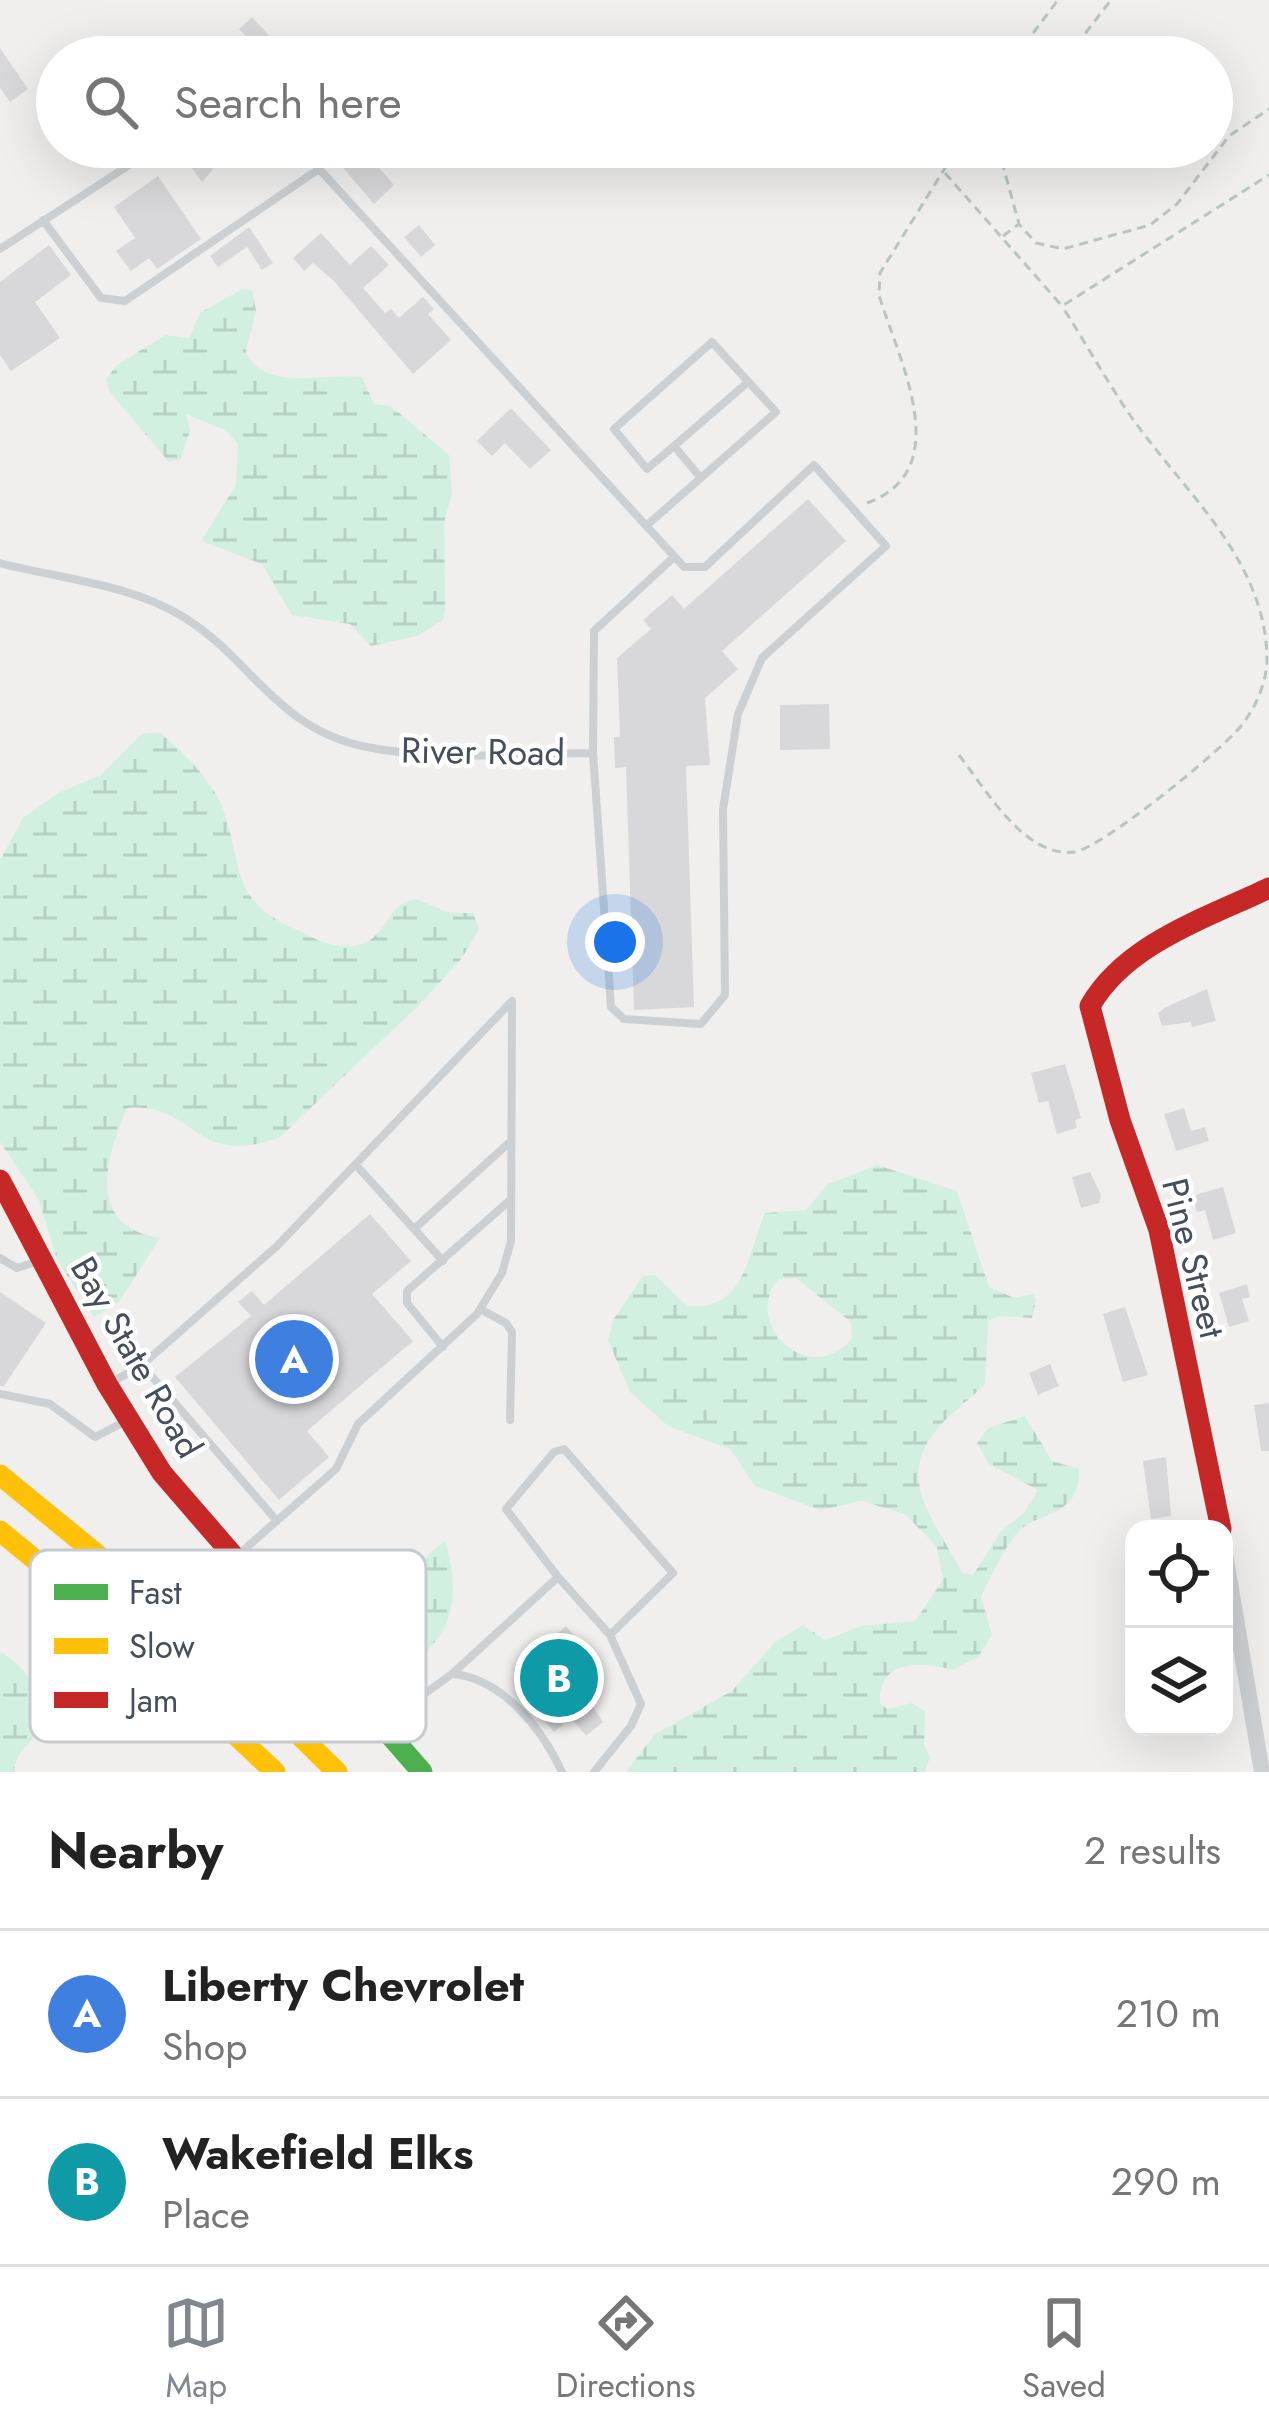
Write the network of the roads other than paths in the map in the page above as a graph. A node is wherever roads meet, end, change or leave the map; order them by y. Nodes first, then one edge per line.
1 (125, 168) edge
2 (319, 170) joint
3 (43, 220) junction
4 (0, 249) edge
5 (748, 382) junction
6 (674, 446) junction
7 (701, 478) junction
8 (646, 526) junction
9 (674, 556) junction
10 (0, 563) edge
11 (593, 753) junction
12 (1269, 888) edge
13 (511, 1141) junction
14 (356, 1165) junction
15 (0, 1180) edge
16 (510, 1200) junction
17 (414, 1228) junction
18 (0, 1258) edge
19 (43, 1259) junction
20 (443, 1261) junction
21 (480, 1309) junction
22 (443, 1347) junction
23 (142, 1366) junction
24 (107, 1384) junction
25 (0, 1394) edge
26 (128, 1420) junction
27 (510, 1420) dead end
28 (0, 1475) edge
29 (1220, 1520) edge
30 (277, 1521) junction
31 (0, 1531) edge
32 (92, 1550) edge
33 (226, 1550) edge
34 (244, 1550) edge
35 (30, 1556) edge
36 (558, 1577) junction
37 (1233, 1601) edge
38 (610, 1635) junction
39 (452, 1674) junction
40 (426, 1693) edge
41 (242, 1742) edge
42 (306, 1742) edge
43 (396, 1742) edge
44 (274, 1772) edge
45 (337, 1772) edge
46 (422, 1772) edge
47 (562, 1772) edge
48 (594, 1772) edge
49 (1262, 1772) edge

1 - 3 lane
2 - 3 lane
2 - 8 lane
3 - 4 lane
5 - 6 lane
5 - 6 lane
5 - 7 lane
6 - 7 lane
7 - 8 lane
8 - 9 lane
9 - 11 lane, River Road
9 - 11 lane
10 - 11 lane, River Road
12 - 29 main road, Pine Street
13 - 14 lane
13 - 16 lane
13 - 17 lane
14 - 17 lane
14 - 23 lane
15 - 19 main road, Bay State Road
16 - 20 lane
16 - 21 lane
17 - 20 lane
18 - 19 lane
19 - 24 main road, Bay State Road
20 - 22 lane
21 - 22 lane
21 - 27 lane
22 - 30 lane
23 - 24 lane
23 - 30 lane
24 - 26 main road, Bay State Road
25 - 26 lane
26 - 33 main road, Bay State Road
28 - 32 main road
30 - 34 lane
31 - 35 main road
36 - 38 lane
36 - 38 lane
36 - 39 lane
37 - 49 street
38 - 48 lane
39 - 40 lane
39 - 47 lane
41 - 44 main road
42 - 45 main road
43 - 46 main road, Bay State Road

